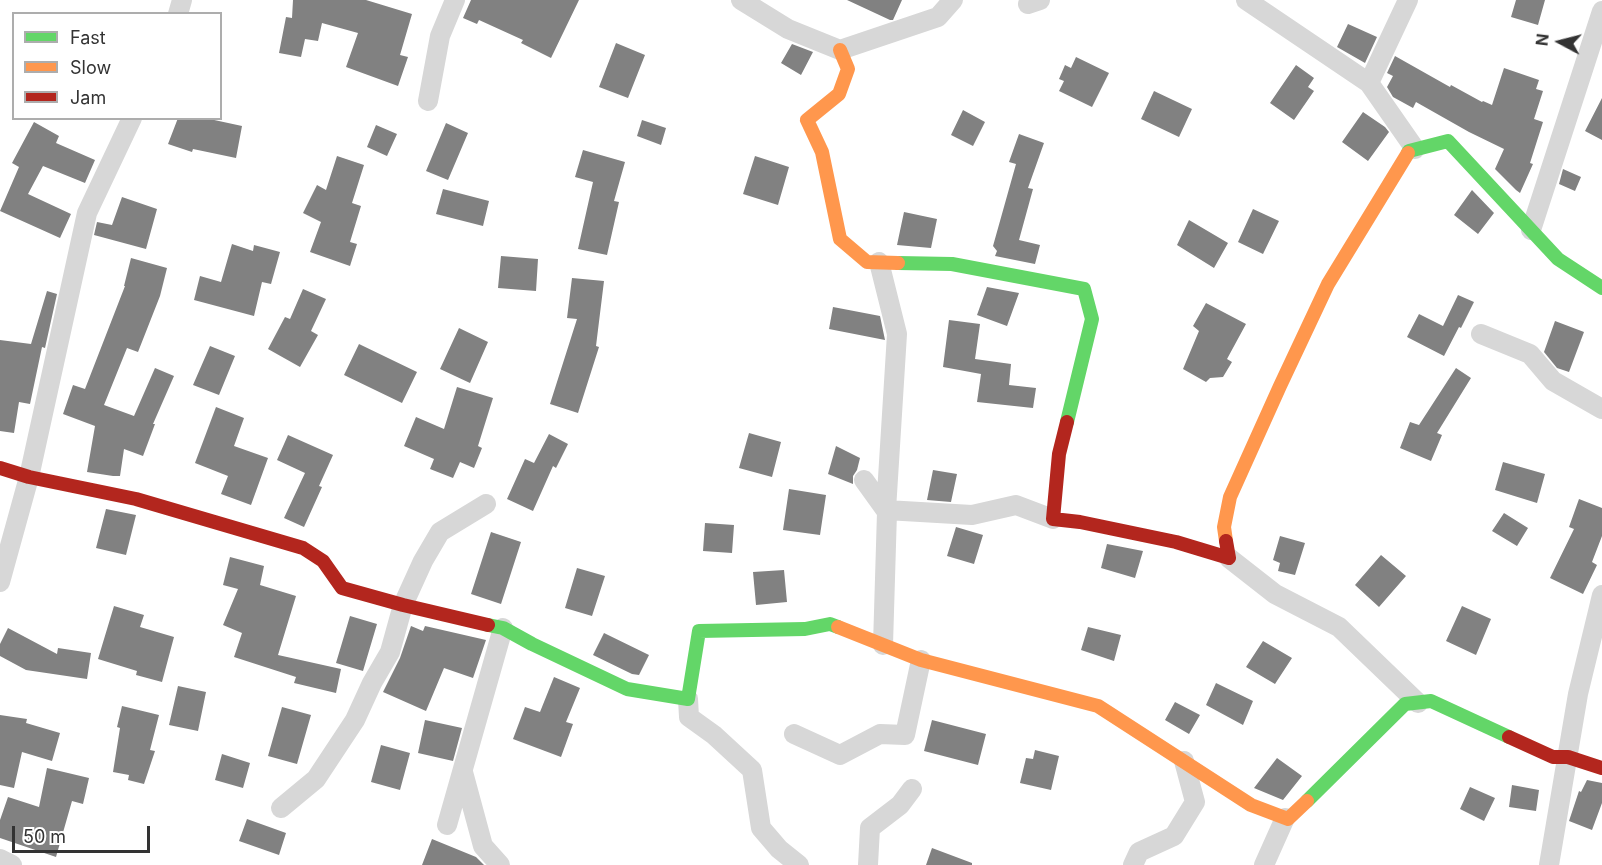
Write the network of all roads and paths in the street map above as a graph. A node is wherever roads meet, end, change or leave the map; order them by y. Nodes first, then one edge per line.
1 (455, 0) edge
2 (741, 0) edge
3 (953, 0) edge
4 (1246, 0) edge
5 (1408, 0) edge
6 (1602, 11) edge
7 (840, 50) junction
8 (1369, 83) junction
9 (428, 101) dead end
10 (131, 120) edge
11 (1414, 149) junction
12 (1531, 230) junction
13 (879, 262) junction
14 (1602, 288) edge
15 (1481, 334) dead end
16 (1602, 409) edge
17 (0, 468) edge
18 (29, 477) junction
19 (864, 480) dead end
20 (486, 504) dead end
21 (886, 510) junction
22 (1053, 519) junction
23 (1229, 558) junction
24 (0, 582) edge
25 (1602, 595) edge
26 (404, 605) junction
27 (503, 628) junction
28 (883, 645) junction
29 (921, 660) junction
30 (688, 699) junction
31 (1418, 703) junction
32 (794, 734) dead end
33 (1568, 757) junction
34 (1184, 761) junction
35 (1602, 768) edge
36 (463, 771) junction
37 (912, 789) dead end
38 (281, 808) dead end
39 (1285, 818) junction
40 (447, 825) dead end
41 (0, 859) edge
42 (12, 865) edge
43 (500, 865) edge
44 (799, 865) edge
45 (868, 865) edge
46 (1133, 865) edge
47 (1263, 865) edge
48 (1549, 865) edge

1 - 9 street
2 - 7 street
3 - 7 street
4 - 8 street
5 - 8 street
6 - 12 street
7 - 13 street
8 - 11 street
10 - 18 street
11 - 12 street
11 - 23 street
12 - 14 street
13 - 21 street
13 - 22 street
15 - 16 street
17 - 18 street
18 - 24 street
18 - 26 street
19 - 21 street
20 - 26 street
21 - 22 street
21 - 28 street
22 - 23 street
23 - 31 street
25 - 33 street
26 - 27 street
26 - 38 street
27 - 30 street
27 - 36 street
28 - 29 street
28 - 30 street
29 - 32 street
29 - 34 street
30 - 44 street
31 - 33 street
31 - 39 street
33 - 35 street
33 - 48 street
34 - 39 street
34 - 46 street
36 - 40 street
36 - 43 street
37 - 45 street
39 - 47 street
41 - 42 street

